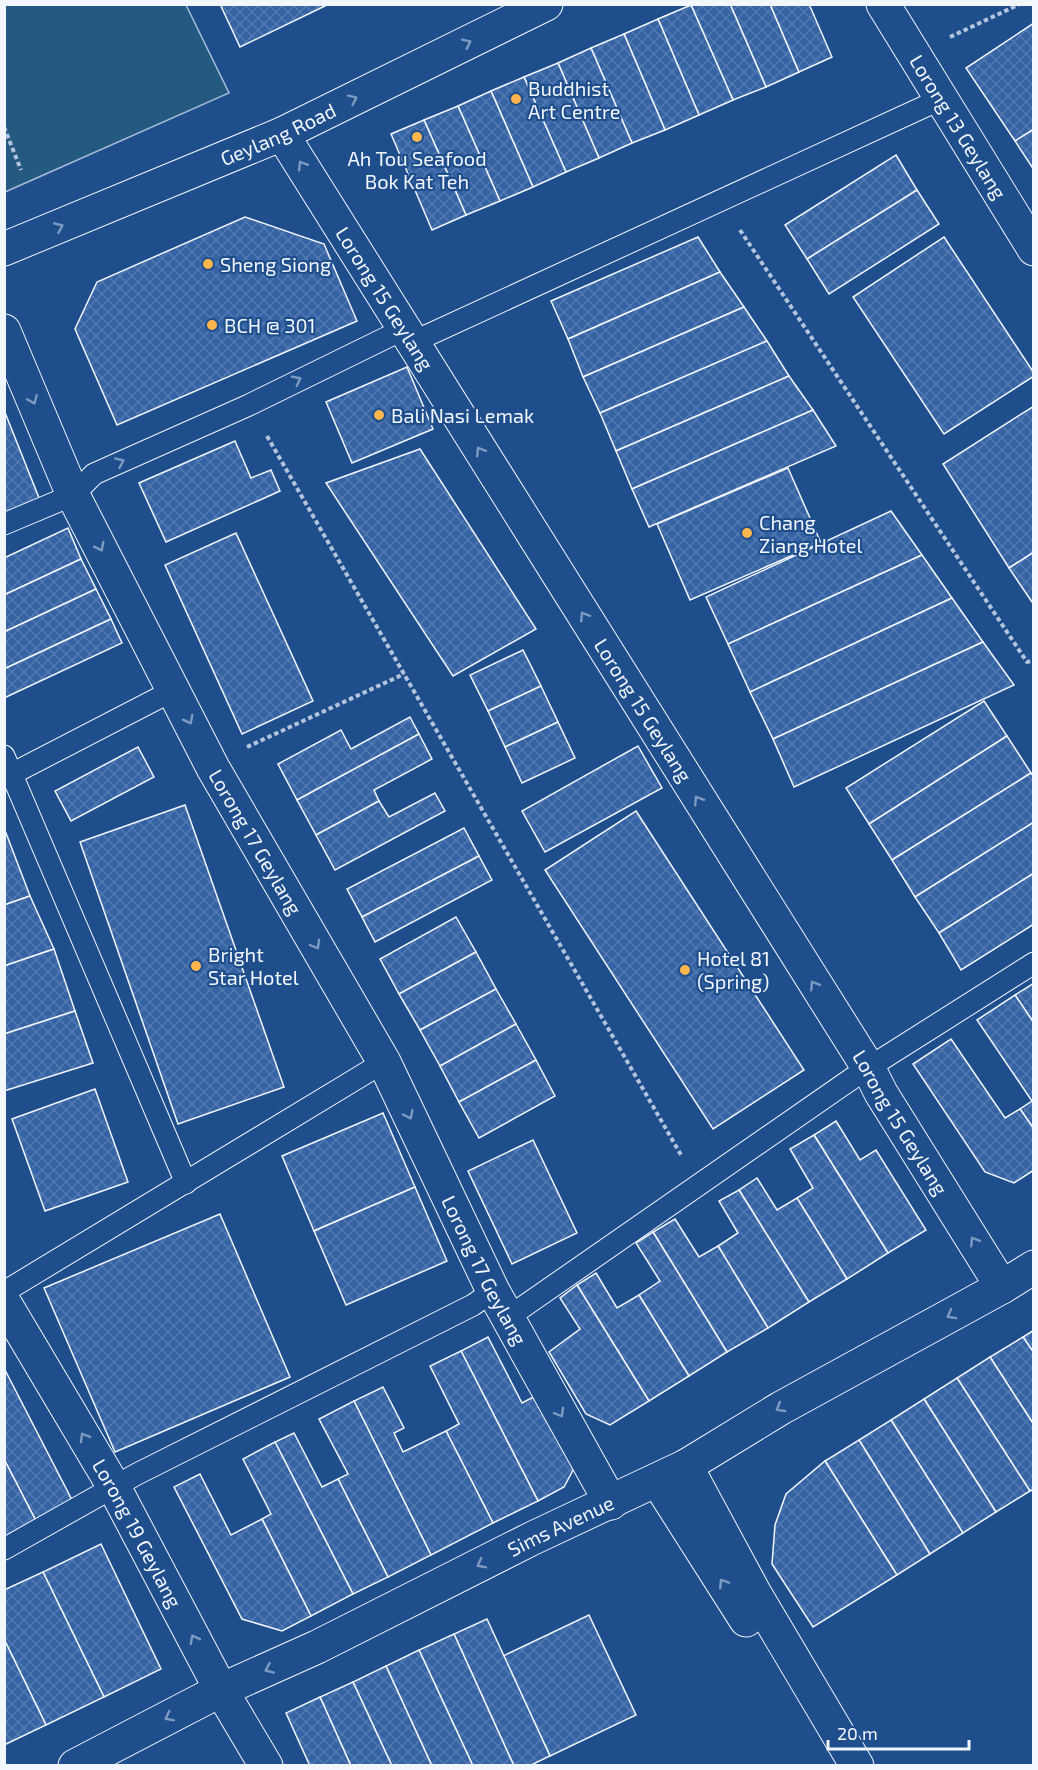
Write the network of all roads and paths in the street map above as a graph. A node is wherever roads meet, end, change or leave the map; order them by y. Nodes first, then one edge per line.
1 (883, 4) edge
2 (1020, 4) edge
3 (543, 5) edge
4 (914, 53) junction
5 (941, 99) junction
6 (4, 127) edge
7 (282, 134) junction
8 (21, 170) dead end
9 (720, 200) junction
10 (4, 249) edge
11 (1034, 249) edge
12 (4, 331) edge
13 (409, 336) junction
14 (249, 405) junction
15 (73, 495) junction
16 (4, 524) edge
17 (1034, 660) edge
18 (404, 674) junction
19 (174, 690) junction
20 (213, 768) junction
21 (7, 769) edge
22 (1034, 963) edge
23 (384, 1062) junction
24 (869, 1069) junction
25 (186, 1183) junction
26 (698, 1184) junction
27 (1034, 1267) edge
28 (1002, 1287) junction
29 (4, 1292) edge
30 (4, 1302) edge
31 (500, 1305) junction
32 (686, 1466) junction
33 (657, 1480) junction
34 (114, 1488) junction
35 (611, 1503) junction
36 (4, 1549) edge
37 (221, 1690) junction
38 (75, 1766) edge
39 (266, 1766) edge
40 (833, 1766) edge
41 (857, 1766) edge

1 - 4 street, Lorong 13 Geylang
2 - 4 path
7 -> 3 street, Geylang Road
4 - 5 street, Lorong 13 Geylang
5 - 9 lane
5 - 11 street, Lorong 13 Geylang
6 - 8 path
10 -> 7 street, Geylang Road
13 -> 7 street, Lorong 15 Geylang
9 - 13 lane
9 - 17 path
12 -> 15 street, Lorong 17 Geylang
14 -> 13 lane
24 -> 13 street, Lorong 15 Geylang
15 -> 14 lane
14 - 18 path
15 - 16 lane
15 -> 19 street, Lorong 17 Geylang
18 - 20 path
18 - 26 path
19 -> 20 street, Lorong 17 Geylang
19 - 21 lane
20 -> 23 street, Lorong 17 Geylang
21 - 25 lane
22 - 24 lane
23 - 25 lane
23 -> 31 street, Lorong 17 Geylang
24 - 26 lane
28 -> 24 street, Lorong 15 Geylang
25 - 29 lane
26 - 31 lane
27 - 28 street, Sims Avenue
28 -> 32 street, Sims Avenue
34 -> 30 street, Lorong 19 Geylang
31 - 34 lane
31 -> 35 street, Lorong 17 Geylang
32 - 33 street, Sims Avenue
32 - 41 street
33 - 35 street, Sims Avenue
40 -> 33 street
34 - 36 lane
37 -> 34 street, Lorong 19 Geylang
35 -> 37 street, Sims Avenue
37 -> 38 street, Sims Avenue
37 - 39 street, Lorong 19 Geylang

